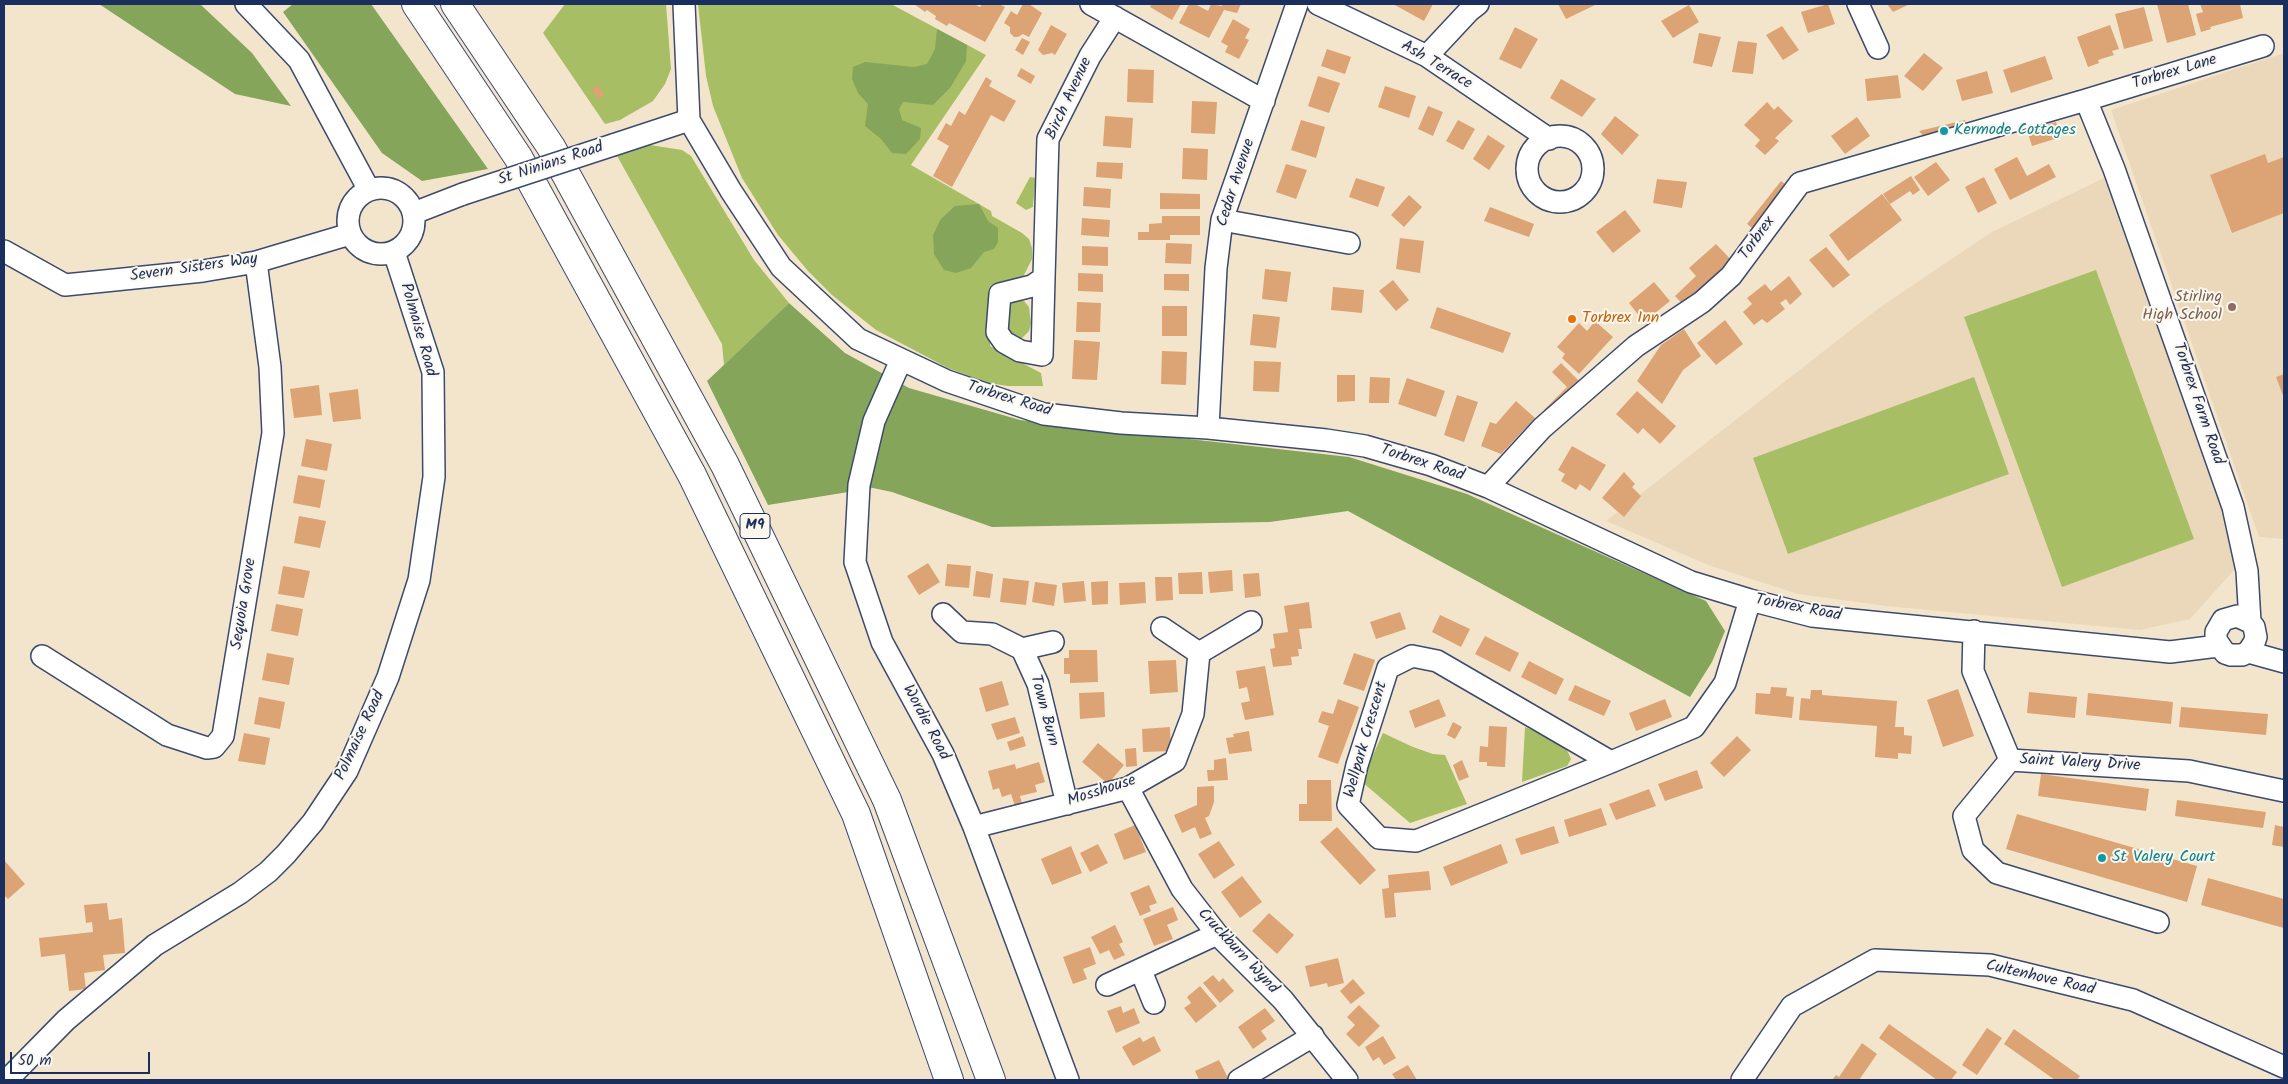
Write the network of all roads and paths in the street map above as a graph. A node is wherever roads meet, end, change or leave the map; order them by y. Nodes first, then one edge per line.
1 (246, 4) edge
2 (416, 4) edge
3 (455, 4) edge
4 (684, 4) edge
5 (1091, 4) edge
6 (1297, 4) edge
7 (1318, 4) edge
8 (1478, 4) edge
9 (1858, 4) edge
10 (1115, 17) junction
11 (2263, 46) dead end
12 (1878, 48) dead end
13 (1427, 56) junction
14 (2086, 100) junction
15 (1264, 102) junction
16 (689, 120) junction
17 (1549, 138) dead end
18 (369, 190) junction
19 (414, 213) junction
20 (1222, 220) junction
21 (350, 234) junction
22 (1349, 243) dead end
23 (4, 251) edge
24 (394, 252) junction
25 (256, 262) junction
26 (1044, 278) dead end
27 (901, 360) junction
28 (1208, 428) junction
29 (1488, 487) junction
30 (2247, 571) junction
31 (1750, 600) junction
32 (943, 614) dead end
33 (1251, 622) dead end
34 (1162, 628) dead end
35 (1974, 631) junction
36 (2219, 633) junction
37 (2251, 637) junction
38 (1053, 642) dead end
39 (1022, 649) junction
40 (1199, 653) junction
41 (42, 656) dead end
42 (2284, 661) edge
43 (2010, 760) junction
44 (1612, 762) junction
45 (1128, 788) junction
46 (2284, 791) edge
47 (1067, 804) junction
48 (974, 827) junction
49 (2158, 922) dead end
50 (1217, 934) junction
51 (1141, 971) junction
52 (1107, 986) dead end
53 (1154, 1003) dead end
54 (1313, 1036) junction
55 (2284, 1067) edge
56 (7, 1080) edge
57 (949, 1080) edge
58 (991, 1080) edge
59 (1068, 1080) edge
60 (1239, 1080) edge
61 (1347, 1080) edge
62 (1742, 1080) edge

1 - 18 street
2 - 57 highway, M9
3 - 58 highway, M9
4 - 16 street
5 - 10 street
6 - 15 street, Cedar Avenue
7 - 13 street, Ash Terrace
8 - 13 street
9 - 12 street
10 - 15 street
10 - 26 street, Birch Avenue
11 - 14 street, Torbrex Lane
13 - 17 street, Ash Terrace
14 - 29 street, Torbrex
14 - 30 street, Torbrex Farm Road
15 - 20 street, Cedar Avenue
16 - 19 street, St Ninians Road, bridge
16 - 27 street, Torbrex Road
18 - 19 street
18 - 21 street
19 - 24 street
20 - 22 street
20 - 28 street, Cedar Avenue
21 - 24 street
21 - 25 street, Severn Sisters Way
23 - 25 street, Severn Sisters Way
24 - 56 street, Polmaise Road
25 - 41 street, Sequoia Grove
27 - 28 street, Torbrex Road
27 - 48 street, Wordie Road
28 - 29 street, Torbrex Road
29 - 31 street, Torbrex Road
30 - 36 street
30 - 37 street, Torbrex Farm Road
31 - 35 street, Torbrex Road
31 - 44 street, Wellpark Crescent
32 - 39 street
33 - 40 street
34 - 40 street
35 - 36 street, Torbrex Road
35 - 43 street, Saint Valery Drive
36 - 37 street, Torbrex Road
36 - 37 street, Torbrex Road
37 - 42 street, Torbrex Road
38 - 39 street
39 - 47 street, Town Burn
40 - 45 street, Mosshouse
43 - 46 street, Saint Valery Drive
43 - 49 street
44 - 44 street, Wellpark Crescent
45 - 47 street, Mosshouse
45 - 50 street, Cruckburn Wynd
47 - 48 street, Mosshouse
48 - 59 street, Wordie Road
50 - 51 street
50 - 54 street, Cruckburn Wynd
51 - 52 street
51 - 53 street
54 - 60 street
54 - 61 street, Cruckburn Wynd
55 - 62 street, Cultenhove Road

